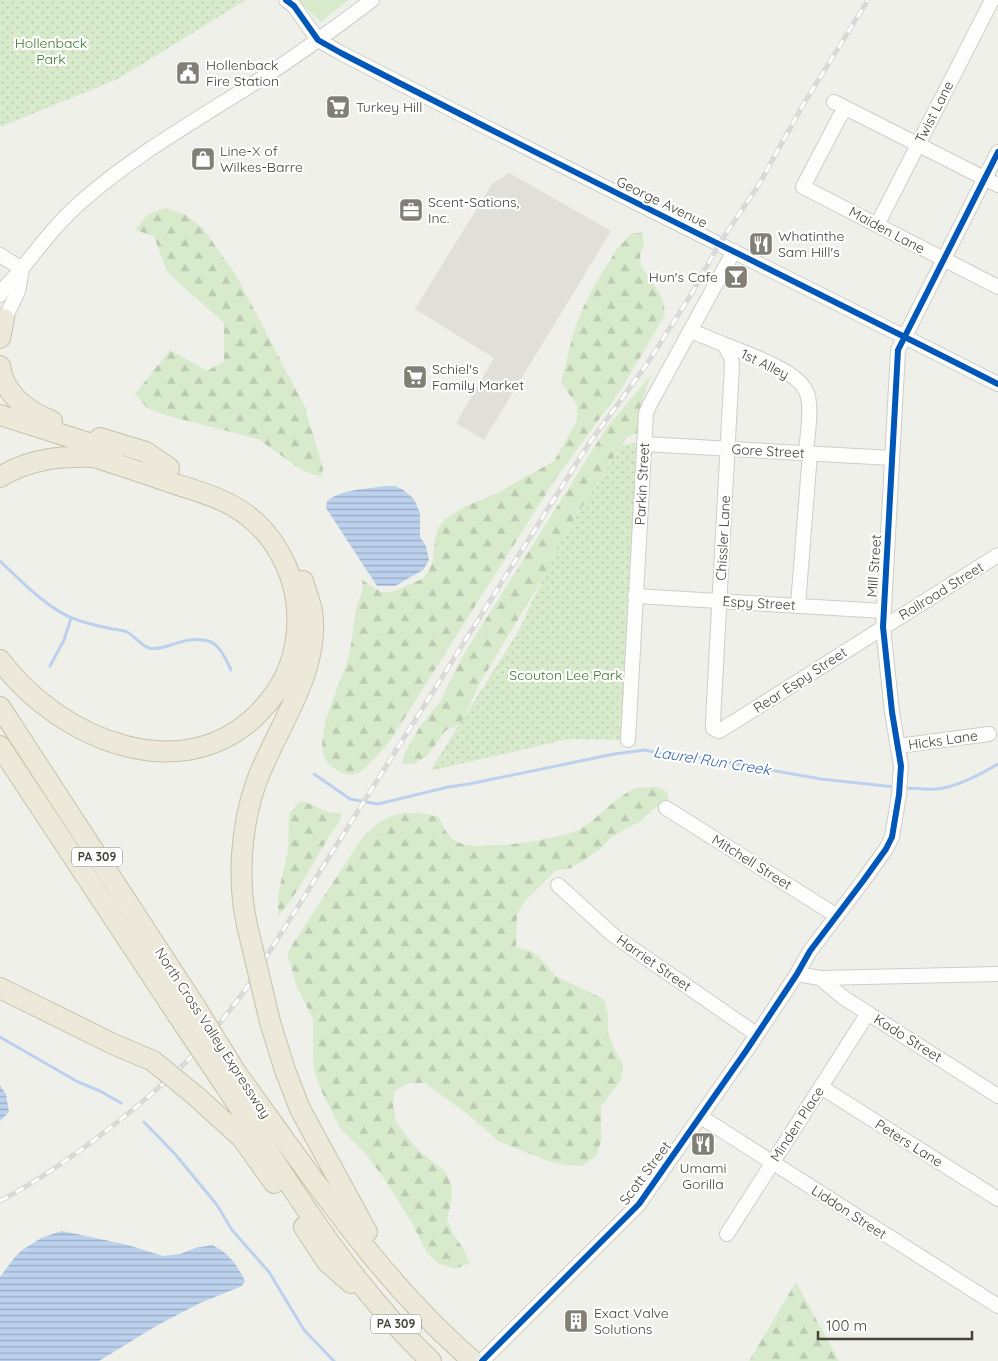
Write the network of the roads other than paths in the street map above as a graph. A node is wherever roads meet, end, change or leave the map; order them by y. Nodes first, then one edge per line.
1 (286, 0) edge
2 (372, 0) edge
3 (992, 0) edge
4 (318, 40) junction
5 (918, 145) junction
6 (998, 152) edge
7 (984, 179) junction
8 (998, 186) edge
9 (878, 225) junction
10 (734, 251) junction
11 (0, 256) edge
12 (944, 259) junction
13 (22, 270) junction
14 (998, 287) edge
15 (0, 295) edge
16 (1, 329) edge
17 (690, 330) junction
18 (904, 337) junction
19 (725, 346) junction
20 (0, 366) edge
21 (998, 384) edge
22 (0, 415) edge
23 (0, 429) edge
24 (644, 444) junction
25 (728, 448) junction
26 (808, 453) junction
27 (94, 457) junction
28 (892, 458) junction
29 (169, 468) junction
30 (0, 477) edge
31 (998, 555) edge
32 (635, 596) junction
33 (719, 601) junction
34 (798, 606) junction
35 (883, 611) junction
36 (883, 627) junction
37 (0, 660) edge
38 (0, 707) edge
39 (716, 730) joint
40 (989, 734) dead end
41 (628, 740) dead end
42 (0, 746) edge
43 (898, 746) junction
44 (666, 808) dead end
45 (558, 885) dead end
46 (837, 916) junction
47 (797, 974) junction
48 (998, 974) edge
49 (820, 978) junction
50 (0, 988) edge
51 (186, 1010) junction
52 (868, 1013) junction
53 (756, 1034) junction
54 (230, 1079) junction
55 (821, 1087) junction
56 (998, 1096) edge
57 (700, 1116) junction
58 (772, 1162) junction
59 (998, 1199) edge
60 (726, 1234) dead end
61 (395, 1284) junction
62 (998, 1306) edge
63 (392, 1319) junction
64 (430, 1360) edge
65 (473, 1361) edge
66 (482, 1361) edge

1 - 4 street
2 - 4 street
3 - 5 street, Twist Lane
4 - 10 street, George Avenue
4 - 13 street
5 - 7 street
5 - 9 street, Twist Lane
5 - 9 street, Maiden Lane
6 - 7 street, Mill Street
7 - 8 street
7 - 12 street, Mill Street
9 - 12 street, Maiden Lane
10 - 17 street, Parkin Street
10 - 18 street, George Avenue
11 - 13 street
12 - 14 street, Maiden Lane
12 - 18 street, Mill Street
13 - 15 street
13 - 16 street
17 - 19 street, 1st Alley
17 - 24 street, Parkin Street
18 - 21 street, George Avenue
18 - 28 street, Mill Street
19 - 25 street, Chissler Lane
19 - 26 street, 1st Alley
20 - 29 highway
22 - 29 highway
23 - 27 highway
24 - 25 street, Gore Street
24 - 32 street, Parkin Street
25 - 26 street, Gore Street
25 - 33 street, Chissler Lane
26 - 28 street, Gore Street
26 - 34 street, 1st Alley
27 - 30 highway
27 - 37 highway
28 - 35 street, Mill Street
29 - 61 highway, bridge
31 - 36 street, Railroad Street
32 - 33 street, Espy Street
32 - 41 street, Parkin Street
33 - 34 street, Espy Street
33 - 39 street, Chissler Lane
34 - 35 street, Espy Street
35 - 36 street, Mill Street
36 - 39 street, Rear Espy Street
36 - 43 street, Mill Street
38 - 51 highway, North Cross Valley Expressway / PA 309
40 - 43 street, Hicks Lane
42 - 51 highway, North Cross Valley Expressway / PA 309
43 - 46 street, Mill Street
44 - 46 street, Mitchell Street
45 - 53 street, Harriet Street
46 - 47 street, Mill Street
47 - 49 street
47 - 53 street, Scott Street
48 - 49 street
49 - 52 street, Kado Street
50 - 63 highway, bridge
51 - 54 highway, North Cross Valley Expressway / PA 309, bridge
52 - 55 street, Minden Place
52 - 56 street, Kado Street
53 - 57 street, Scott Street
54 - 61 highway, North Cross Valley Expressway / PA 309
54 - 63 highway, North Cross Valley Expressway / PA 309
55 - 58 street, Minden Place
55 - 59 street, Peters Lane
57 - 58 street, Liddon Street
57 - 66 street, Scott Street
58 - 60 street, Minden Place
58 - 62 street, Liddon Street
61 - 65 highway, North Cross Valley Expressway / PA 309
63 - 64 highway, North Cross Valley Expressway / PA 309

